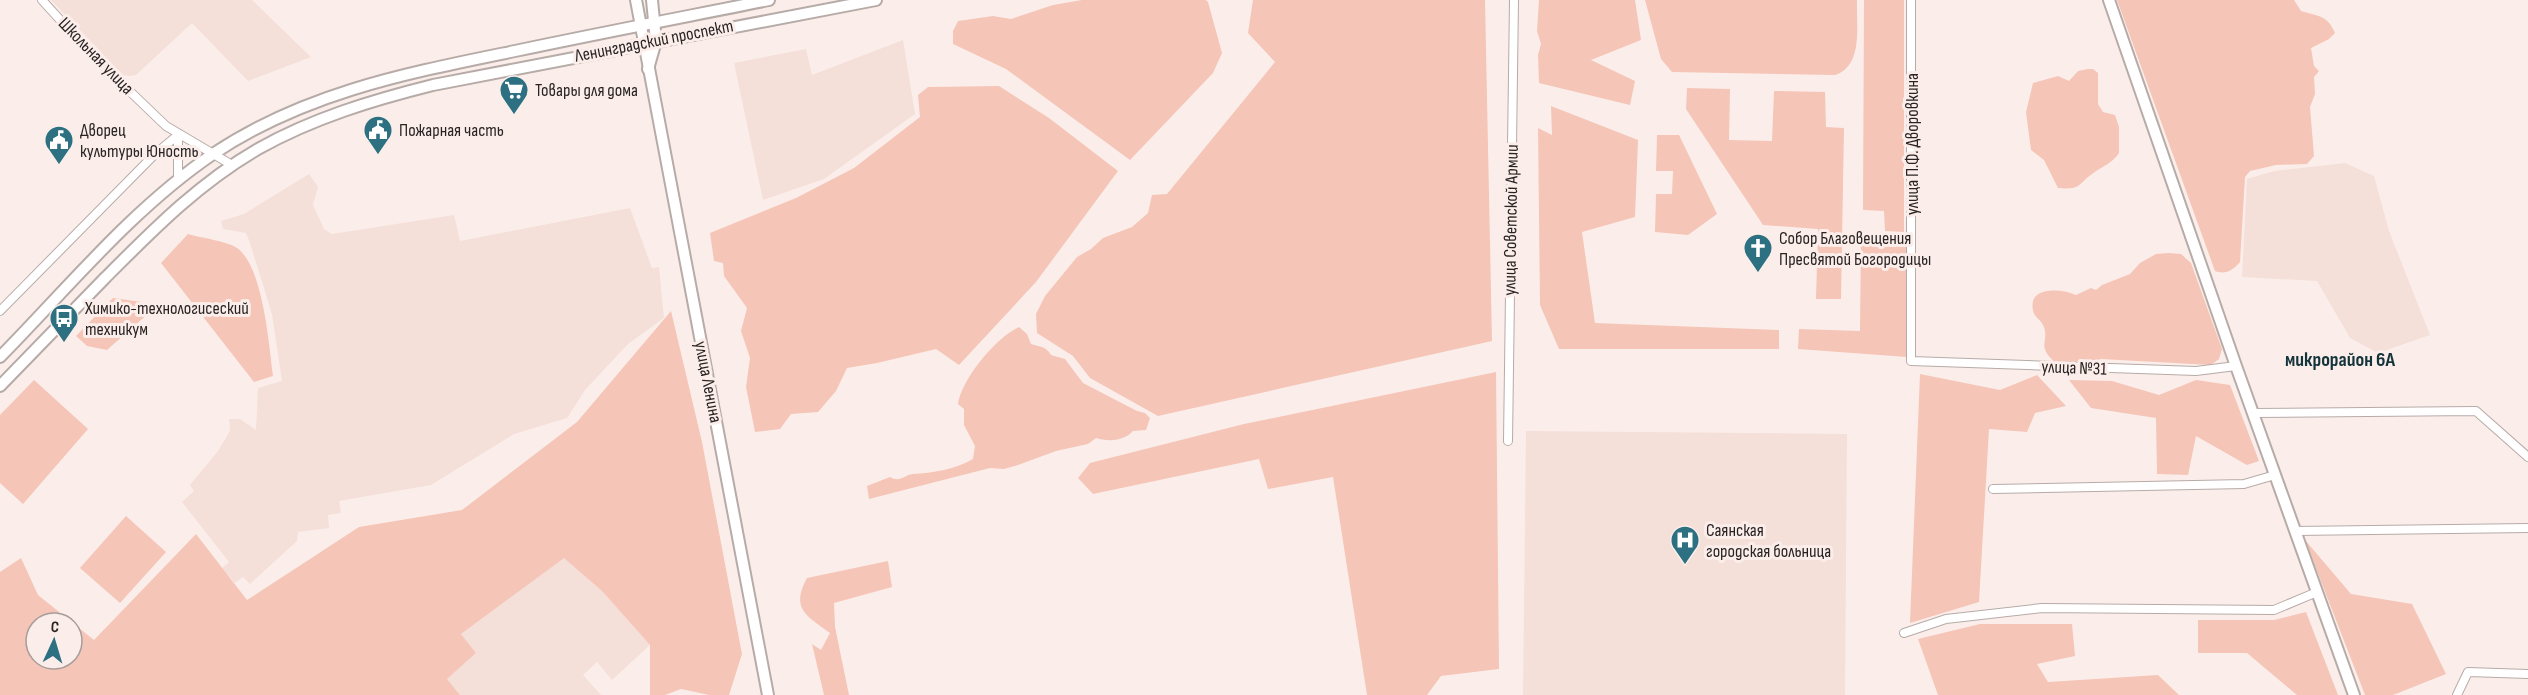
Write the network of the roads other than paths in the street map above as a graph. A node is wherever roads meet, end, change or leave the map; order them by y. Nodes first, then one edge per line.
1 (636, 0) edge
2 (652, 0) edge
3 (769, 0) edge
4 (876, 0) edge
5 (1514, 0) edge
6 (1911, 0) edge
7 (2109, 0) edge
8 (44, 2) edge
9 (655, 23) junction
10 (640, 26) junction
11 (656, 41) junction
12 (643, 43) junction
13 (430, 68) junction
14 (648, 70) junction
15 (433, 85) junction
16 (178, 135) junction
17 (213, 154) junction
18 (232, 165) junction
19 (178, 180) junction
20 (191, 195) junction
21 (0, 310) edge
22 (0, 357) edge
23 (1911, 361) joint
24 (2236, 366) junction
25 (0, 386) edge
26 (2253, 413) junction
27 (1508, 441) dead end
28 (2528, 457) edge
29 (2275, 475) junction
30 (1993, 489) dead end
31 (2528, 528) edge
32 (2295, 531) junction
33 (2317, 592) junction
34 (1904, 633) dead end
35 (2528, 674) edge
36 (768, 695) edge
37 (2354, 695) edge
38 (2457, 695) edge

1 - 10 main road, улица Ленина
2 - 9 main road, улица Ленина
3 - 9 main road, Ленинградский проспект
4 - 11 main road, Ленинградский проспект
5 - 27 street, улица Советской Армии
6 - 23 street, улица П.Ф. Дворовкина
7 - 24 main road
8 - 16 street, Школьная улица
9 - 10 main road, Ленинградский проспект
9 - 11 main road, улица Ленина
10 - 12 main road, улица Ленина
10 - 13 main road, Ленинградский проспект
11 - 12 main road, Ленинградский проспект
11 - 14 main road, улица Ленина
12 - 14 main road, улица Ленина
12 - 15 main road, Ленинградский проспект
13 - 15 main road
13 - 17 main road, Ленинградский проспект
14 - 36 main road, улица Ленина
15 - 18 main road, Ленинградский проспект
16 - 17 street, Школьная улица
16 - 19 street
16 - 21 street
17 - 18 street
17 - 19 main road, Ленинградский проспект
18 - 20 main road, Ленинградский проспект
19 - 20 main road
19 - 22 main road, Ленинградский проспект
20 - 25 main road, Ленинградский проспект
23 - 24 street, улица №31
24 - 26 main road
26 - 28 street
26 - 29 main road
29 - 30 street
29 - 32 main road
31 - 32 street
32 - 33 main road
33 - 34 street
33 - 37 main road
35 - 38 street

